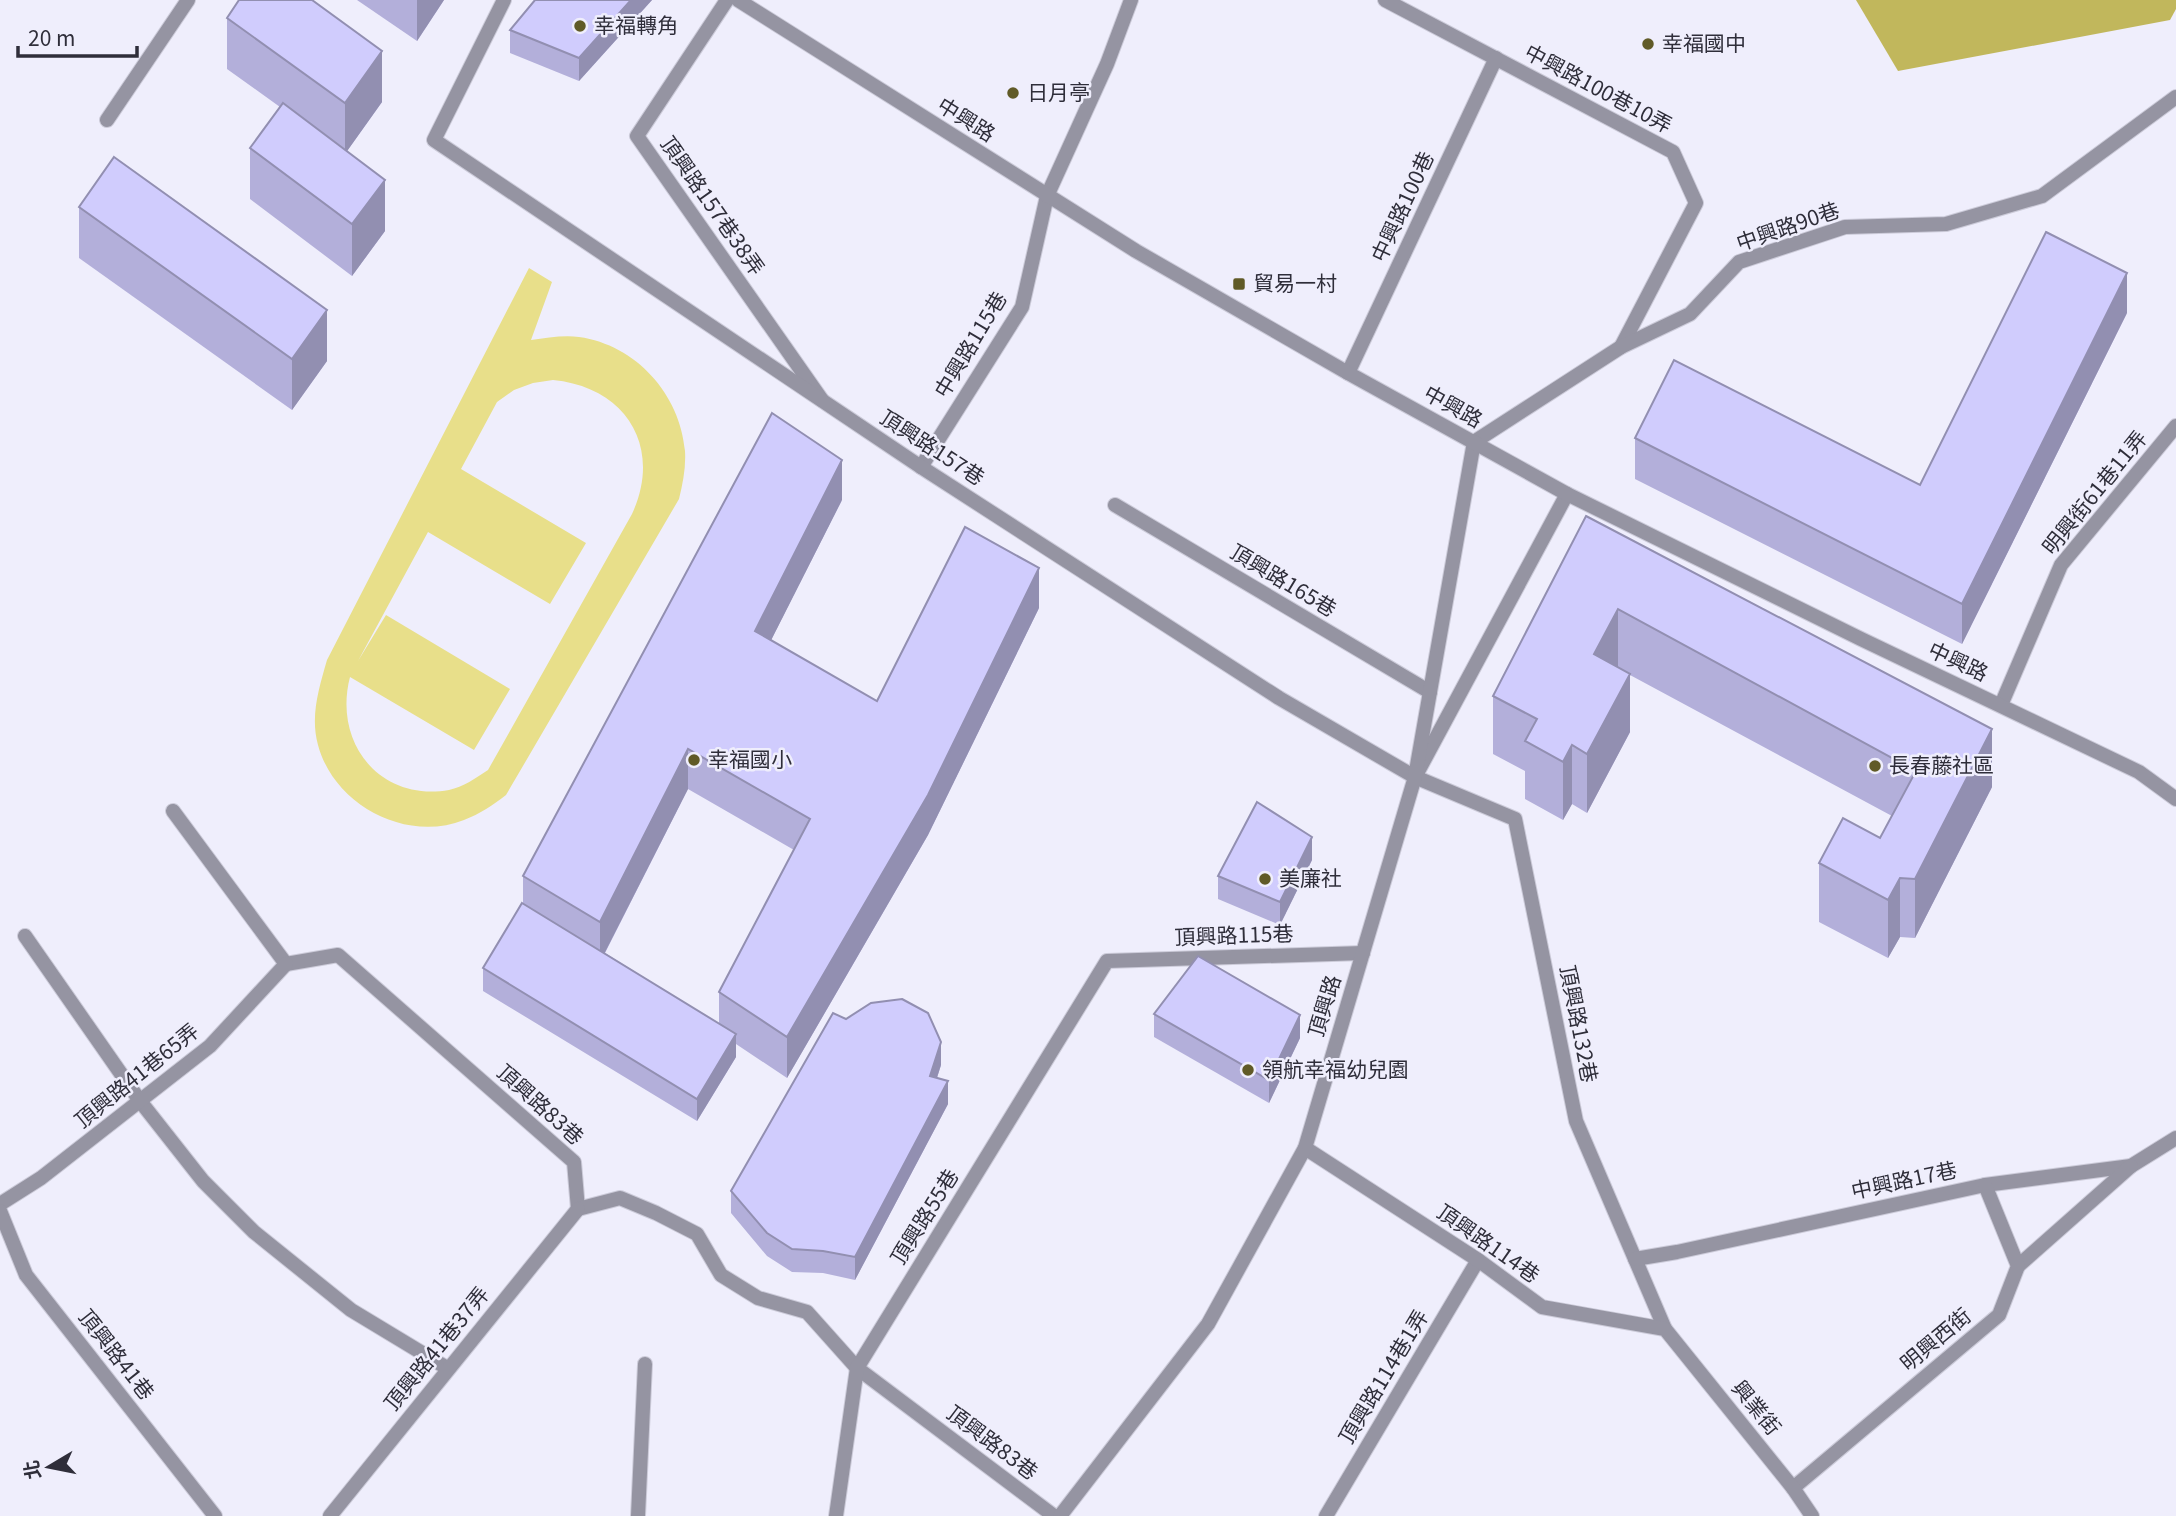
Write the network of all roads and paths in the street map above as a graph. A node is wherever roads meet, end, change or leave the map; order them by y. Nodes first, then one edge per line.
1 (188, 0) edge
2 (504, 0) edge
3 (727, 0) edge
4 (738, 0) edge
5 (1131, 0) edge
6 (1385, 0) edge
7 (1496, 58) junction
8 (2176, 97) edge
9 (107, 120) dead end
10 (1047, 196) junction
11 (1621, 347) junction
12 (1348, 373) junction
13 (822, 400) junction
14 (2176, 426) edge
15 (1474, 442) junction
16 (921, 467) junction
17 (1567, 494) junction
18 (1115, 505) dead end
19 (1430, 692) junction
20 (2001, 705) junction
21 (1415, 777) junction
22 (2176, 799) edge
23 (173, 811) dead end
24 (25, 936) dead end
25 (1363, 953) junction
26 (1107, 961) joint
27 (286, 964) junction
28 (140, 1101) junction
29 (2176, 1138) edge
30 (1305, 1147) junction
31 (2130, 1166) junction
32 (1985, 1185) junction
33 (0, 1204) edge
34 (578, 1209) junction
35 (0, 1211) edge
36 (1635, 1259) junction
37 (1478, 1260) junction
38 (2018, 1266) junction
39 (1665, 1329) junction
40 (645, 1364) dead end
41 (447, 1368) junction
42 (857, 1368) junction
43 (1793, 1488) junction
44 (215, 1516) edge
45 (330, 1516) edge
46 (638, 1516) edge
47 (836, 1516) edge
48 (1054, 1516) edge
49 (1060, 1516) edge
50 (1326, 1516) edge
51 (1812, 1516) edge

1 - 9 street
2 - 13 street, 頂興路157巷
3 - 13 street, 頂興路157巷38弄
4 - 10 street, 中興路
5 - 10 street, 中興路115巷
6 - 7 street, 中興路100巷10弄
7 - 11 street, 中興路100巷10弄
7 - 12 street, 中興路100巷
8 - 11 street, 中興路90巷
10 - 12 street, 中興路
10 - 16 street, 中興路115巷
11 - 15 street, 中興路90巷
12 - 15 street, 中興路
13 - 16 street, 頂興路157巷
14 - 20 street, 明興街61巷11弄
15 - 17 street, 中興路
15 - 19 street, 頂興路
16 - 21 street, 頂興路157巷
17 - 20 street, 中興路
17 - 21 street
18 - 19 street, 頂興路165巷
19 - 21 street, 頂興路
20 - 22 street, 中興路
21 - 25 street, 頂興路
21 - 36 street, 頂興路132巷
23 - 27 street
24 - 28 street
25 - 26 street, 頂興路115巷
25 - 30 street, 頂興路
26 - 42 street, 頂興路55巷
27 - 28 street, 頂興路41巷65弄
27 - 34 street, 頂興路83巷
28 - 33 street, 頂興路41巷65弄
28 - 41 street
29 - 31 street, 中興路17巷
30 - 37 street, 頂興路114巷
30 - 49 street, 頂興路
31 - 32 street, 中興路17巷
31 - 38 street
32 - 36 street, 中興路17巷
32 - 38 street
34 - 41 street, 頂興路41巷37弄
34 - 42 street, 頂興路83巷
35 - 44 street, 頂興路41巷
36 - 39 street, 頂興路132巷
37 - 39 street, 頂興路114巷
37 - 50 street, 頂興路114巷1弄
38 - 43 street, 明興西街
39 - 43 street, 興業街
40 - 46 street
41 - 45 street, 頂興路41巷37弄
42 - 47 street, 頂興路55巷
42 - 48 street, 頂興路83巷
43 - 51 street, 興業街

